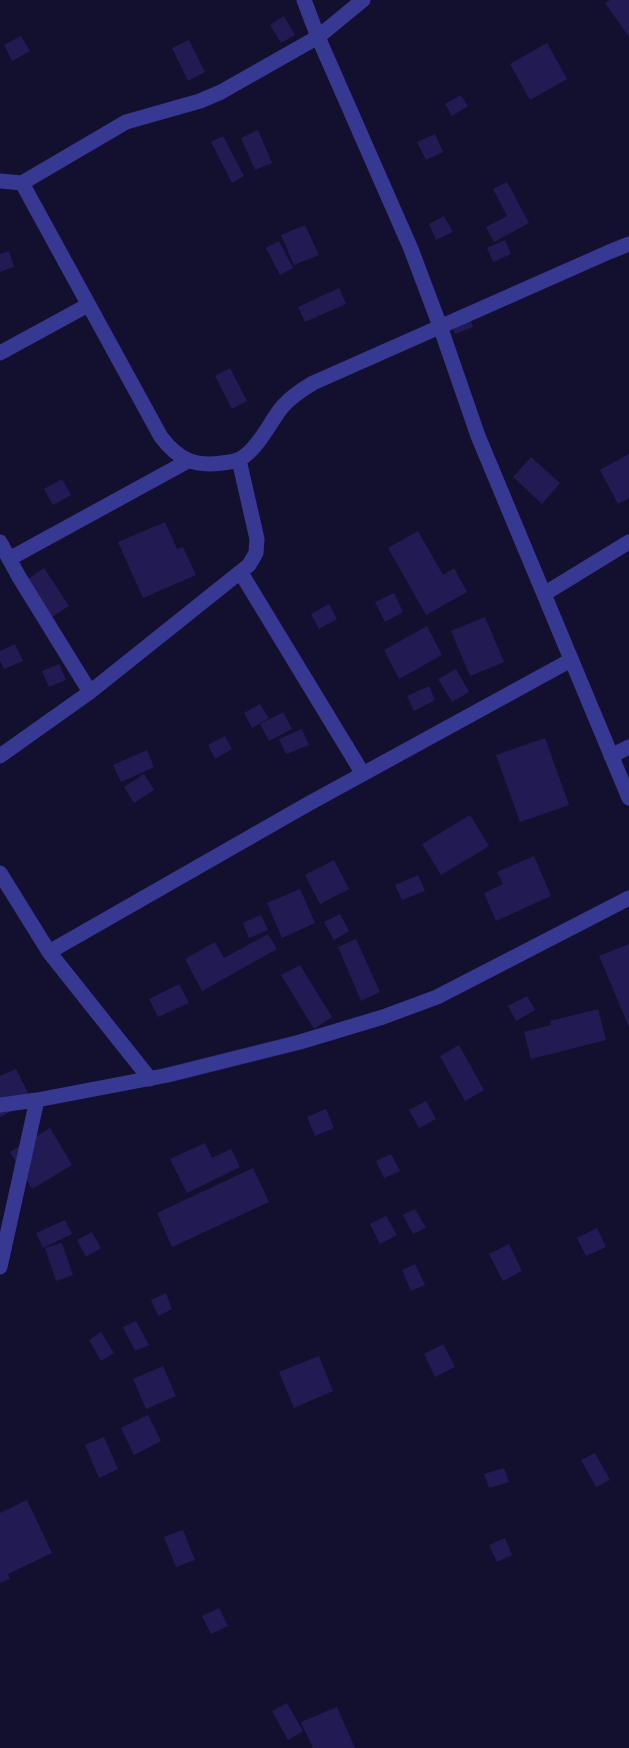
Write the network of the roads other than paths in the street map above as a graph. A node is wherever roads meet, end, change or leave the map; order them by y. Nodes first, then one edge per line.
1 (304, 0) edge
2 (363, 0) edge
3 (318, 37) junction
4 (0, 181) edge
5 (22, 183) junction
6 (629, 244) edge
7 (88, 305) junction
8 (440, 326) junction
9 (0, 353) edge
10 (239, 460) junction
11 (188, 461) junction
12 (0, 542) edge
13 (629, 542) edge
14 (9, 559) junction
15 (241, 573) junction
16 (544, 594) junction
17 (571, 660) junction
18 (90, 692) junction
19 (629, 747) edge
20 (0, 756) edge
21 (611, 756) junction
22 (363, 774) junction
23 (629, 798) edge
24 (0, 873) edge
25 (629, 898) edge
26 (49, 952) junction
27 (150, 1079) junction
28 (37, 1100) junction
29 (0, 1105) edge
30 (0, 1267) edge

1 - 3 street
2 - 3 street
3 - 5 street
3 - 8 street
4 - 5 street
5 - 7 street
6 - 8 street
7 - 9 street
7 - 11 street
8 - 10 street
8 - 16 street
10 - 11 street
10 - 15 street
11 - 14 street
12 - 14 street
13 - 16 street
14 - 18 street
15 - 18 street
15 - 22 street
16 - 17 street
17 - 21 street
17 - 22 street
18 - 20 street
19 - 21 street
21 - 23 street
22 - 26 street
24 - 26 street
25 - 27 street
26 - 27 street
27 - 28 street
28 - 29 street
28 - 30 street

